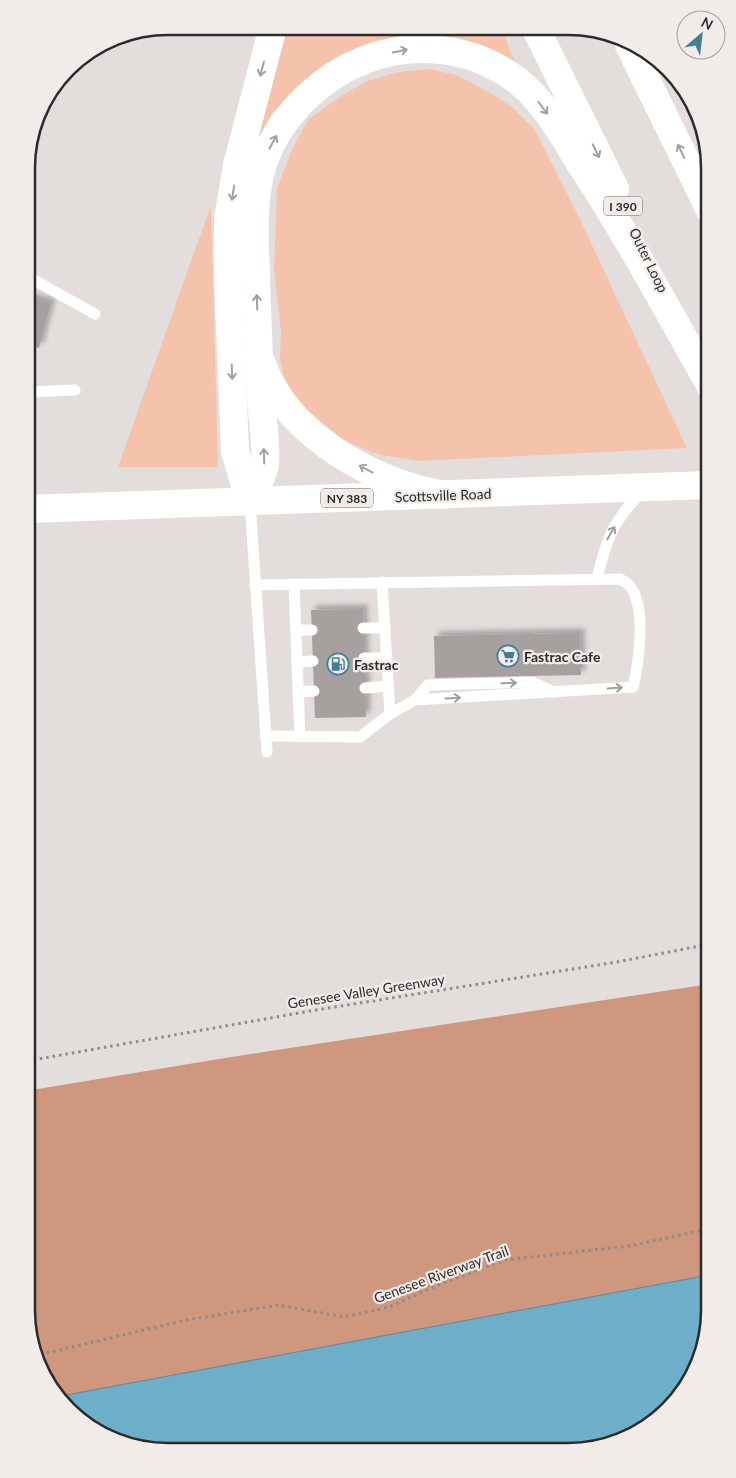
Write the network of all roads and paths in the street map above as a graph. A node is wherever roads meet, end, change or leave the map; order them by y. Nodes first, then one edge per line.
1 (271, 35) edge
2 (539, 35) edge
3 (632, 52) edge
4 (635, 53) edge
5 (646, 80) junction
6 (701, 192) edge
7 (35, 280) edge
8 (95, 314) dead end
9 (258, 350) junction
10 (701, 367) edge
11 (701, 369) edge
12 (75, 390) dead end
13 (35, 392) edge
14 (701, 485) edge
15 (646, 488) junction
16 (445, 495) junction
17 (250, 502) junction
18 (35, 509) edge
19 (597, 579) junction
20 (382, 582) junction
21 (294, 584) junction
22 (255, 585) junction
23 (363, 628) dead end
24 (385, 628) junction
25 (296, 630) junction
26 (312, 630) dead end
27 (364, 658) dead end
28 (387, 658) junction
29 (313, 661) dead end
30 (297, 662) junction
31 (388, 686) junction
32 (365, 688) dead end
33 (314, 691) dead end
34 (298, 692) junction
35 (390, 714) junction
36 (266, 736) junction
37 (300, 736) junction
38 (267, 752) dead end
39 (701, 946) edge
40 (35, 1059) edge
41 (701, 1231) edge
42 (42, 1354) edge

1 -> 17 main road
2 -> 10 main road, Outer Loop / I 390
3 - 5 main road
4 - 5 main road
6 -> 5 main road
7 - 8 lane
9 -> 11 main road
16 -> 9 main road
17 -> 9 main road
12 - 13 lane
14 - 15 main road, Scottsville Road / NY 383
15 - 16 main road, Scottsville Road / NY 383
19 -> 15 lane
16 - 17 main road, Scottsville Road / NY 383
17 - 18 main road, Scottsville Road / NY 383
17 - 22 lane
19 - 20 lane
35 -> 19 lane
20 - 21 lane
20 - 24 lane
21 - 22 lane
21 - 25 lane
22 - 36 lane
23 - 24 lane
24 - 28 lane
25 - 26 lane
25 - 30 lane
27 - 28 lane
28 - 31 lane
29 - 30 lane
30 - 34 lane
31 - 32 lane
31 - 35 lane
33 - 34 lane
34 - 37 lane
35 - 37 lane
36 - 37 lane
36 - 38 lane
39 - 40 path, Genesee Valley Greenway
41 - 42 path, Genesee Riverway Trail

